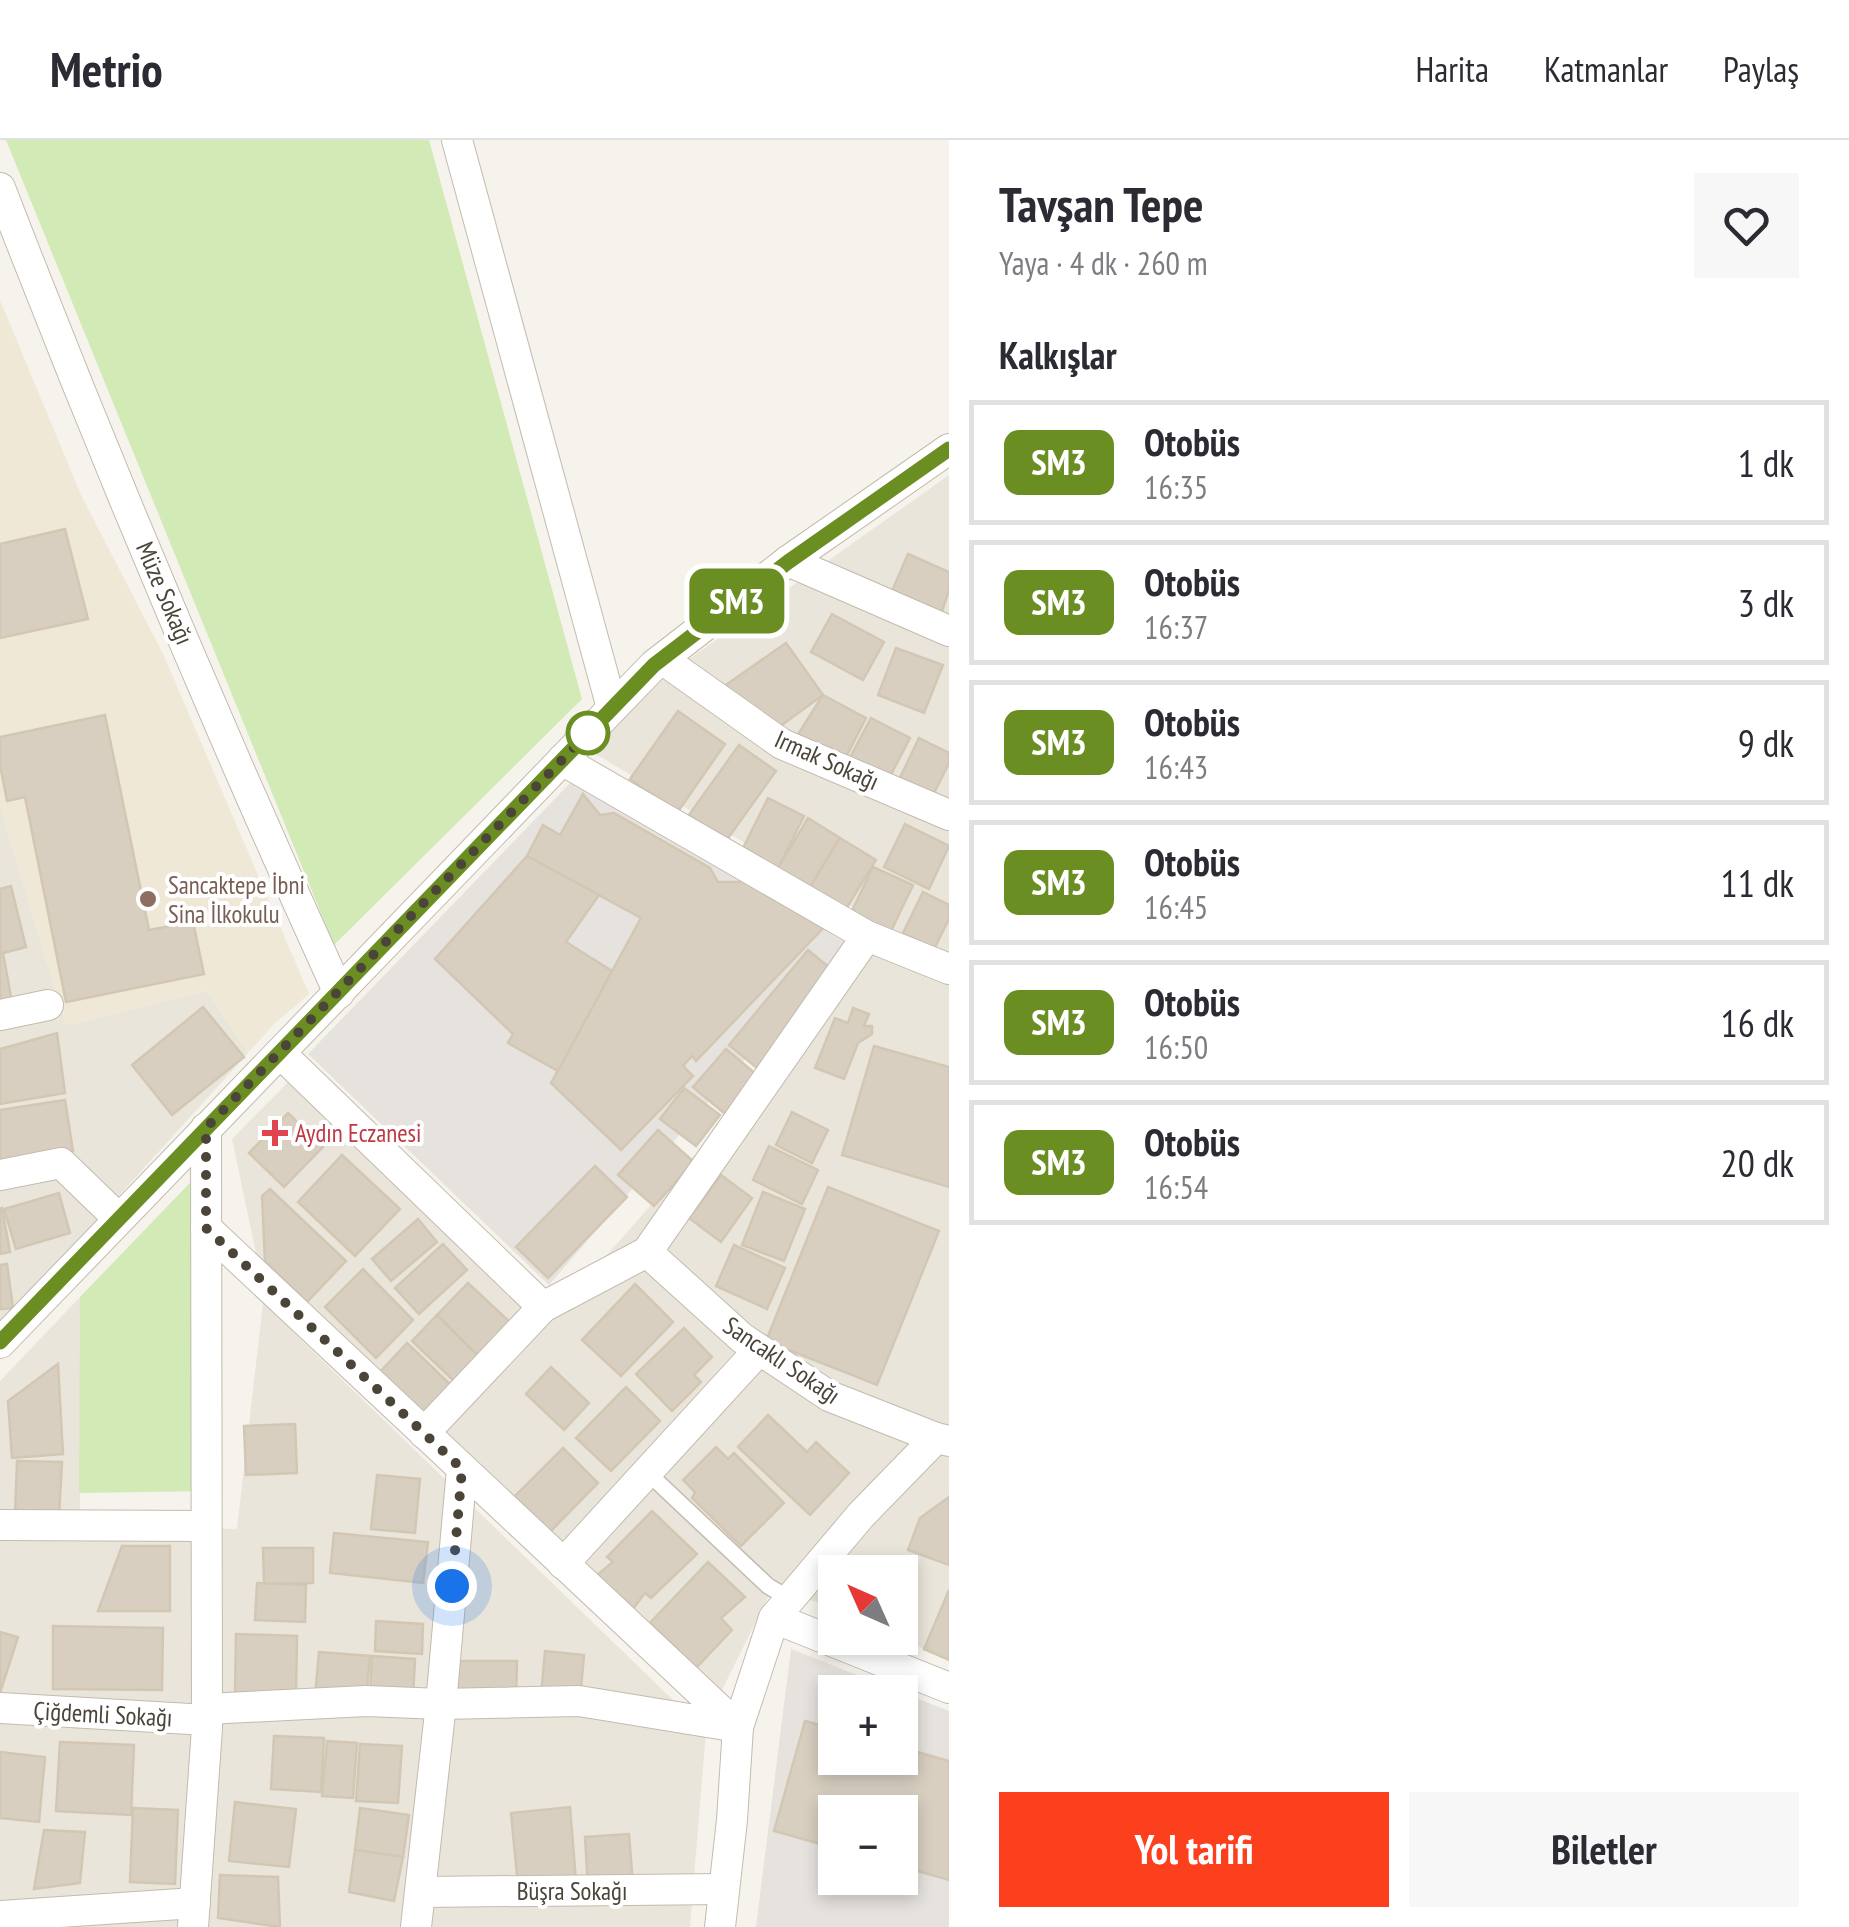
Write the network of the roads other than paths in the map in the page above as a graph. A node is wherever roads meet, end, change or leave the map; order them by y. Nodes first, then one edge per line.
1 (458, 140) edge
2 (0, 188) edge
3 (949, 448) edge
4 (788, 562) junction
5 (949, 631) edge
6 (662, 659) junction
7 (612, 708) junction
8 (562, 760) junction
9 (949, 815) edge
10 (866, 936) junction
11 (949, 970) edge
12 (339, 993) junction
13 (48, 1005) dead end
14 (0, 1015) edge
15 (280, 1053) junction
16 (206, 1128) junction
17 (0, 1175) edge
18 (119, 1218) junction
19 (206, 1228) junction
20 (646, 1252) junction
21 (543, 1307) junction
22 (0, 1343) edge
23 (759, 1350) junction
24 (424, 1433) junction
25 (942, 1439) edge
26 (462, 1469) junction
27 (647, 1472) junction
28 (0, 1525) edge
29 (206, 1526) junction
30 (563, 1564) junction
31 (782, 1609) junction
32 (949, 1688) edge
33 (441, 1704) junction
34 (0, 1708) edge
35 (207, 1715) junction
36 (738, 1728) junction
37 (724, 1889) junction
38 (420, 1892) junction
39 (194, 1915) edge
40 (0, 1916) edge
41 (416, 1927) edge
42 (720, 1927) edge

1 - 7 street
2 - 12 street, Müze Sokağı
3 - 4 street
4 - 5 street
4 - 6 street
6 - 7 street
6 - 9 street, Irmak Sokağı
7 - 8 street
8 - 10 street
8 - 12 street
10 - 11 street
10 - 20 street
12 - 15 street
13 - 14 street
15 - 16 street
15 - 21 street
16 - 18 street
16 - 19 street
17 - 18 street
18 - 22 street
19 - 24 street
19 - 29 street
20 - 21 street
20 - 23 street, Sancaklı Sokağı
21 - 24 street
23 - 25 street, Sancaklı Sokağı
23 - 27 street
24 - 26 street
25 - 31 street
26 - 30 street
26 - 33 street
27 - 30 street
27 - 31 lane
28 - 29 street
29 - 35 street
30 - 36 street
31 - 32 street
31 - 36 street
33 - 35 street, Çiğdemli Sokağı
33 - 36 street, Çiğdemli Sokağı
33 - 38 street
34 - 35 street, Çiğdemli Sokağı
35 - 39 street
36 - 37 street
37 - 38 street, Büşra Sokağı
37 - 42 street
38 - 41 street
39 - 40 street

